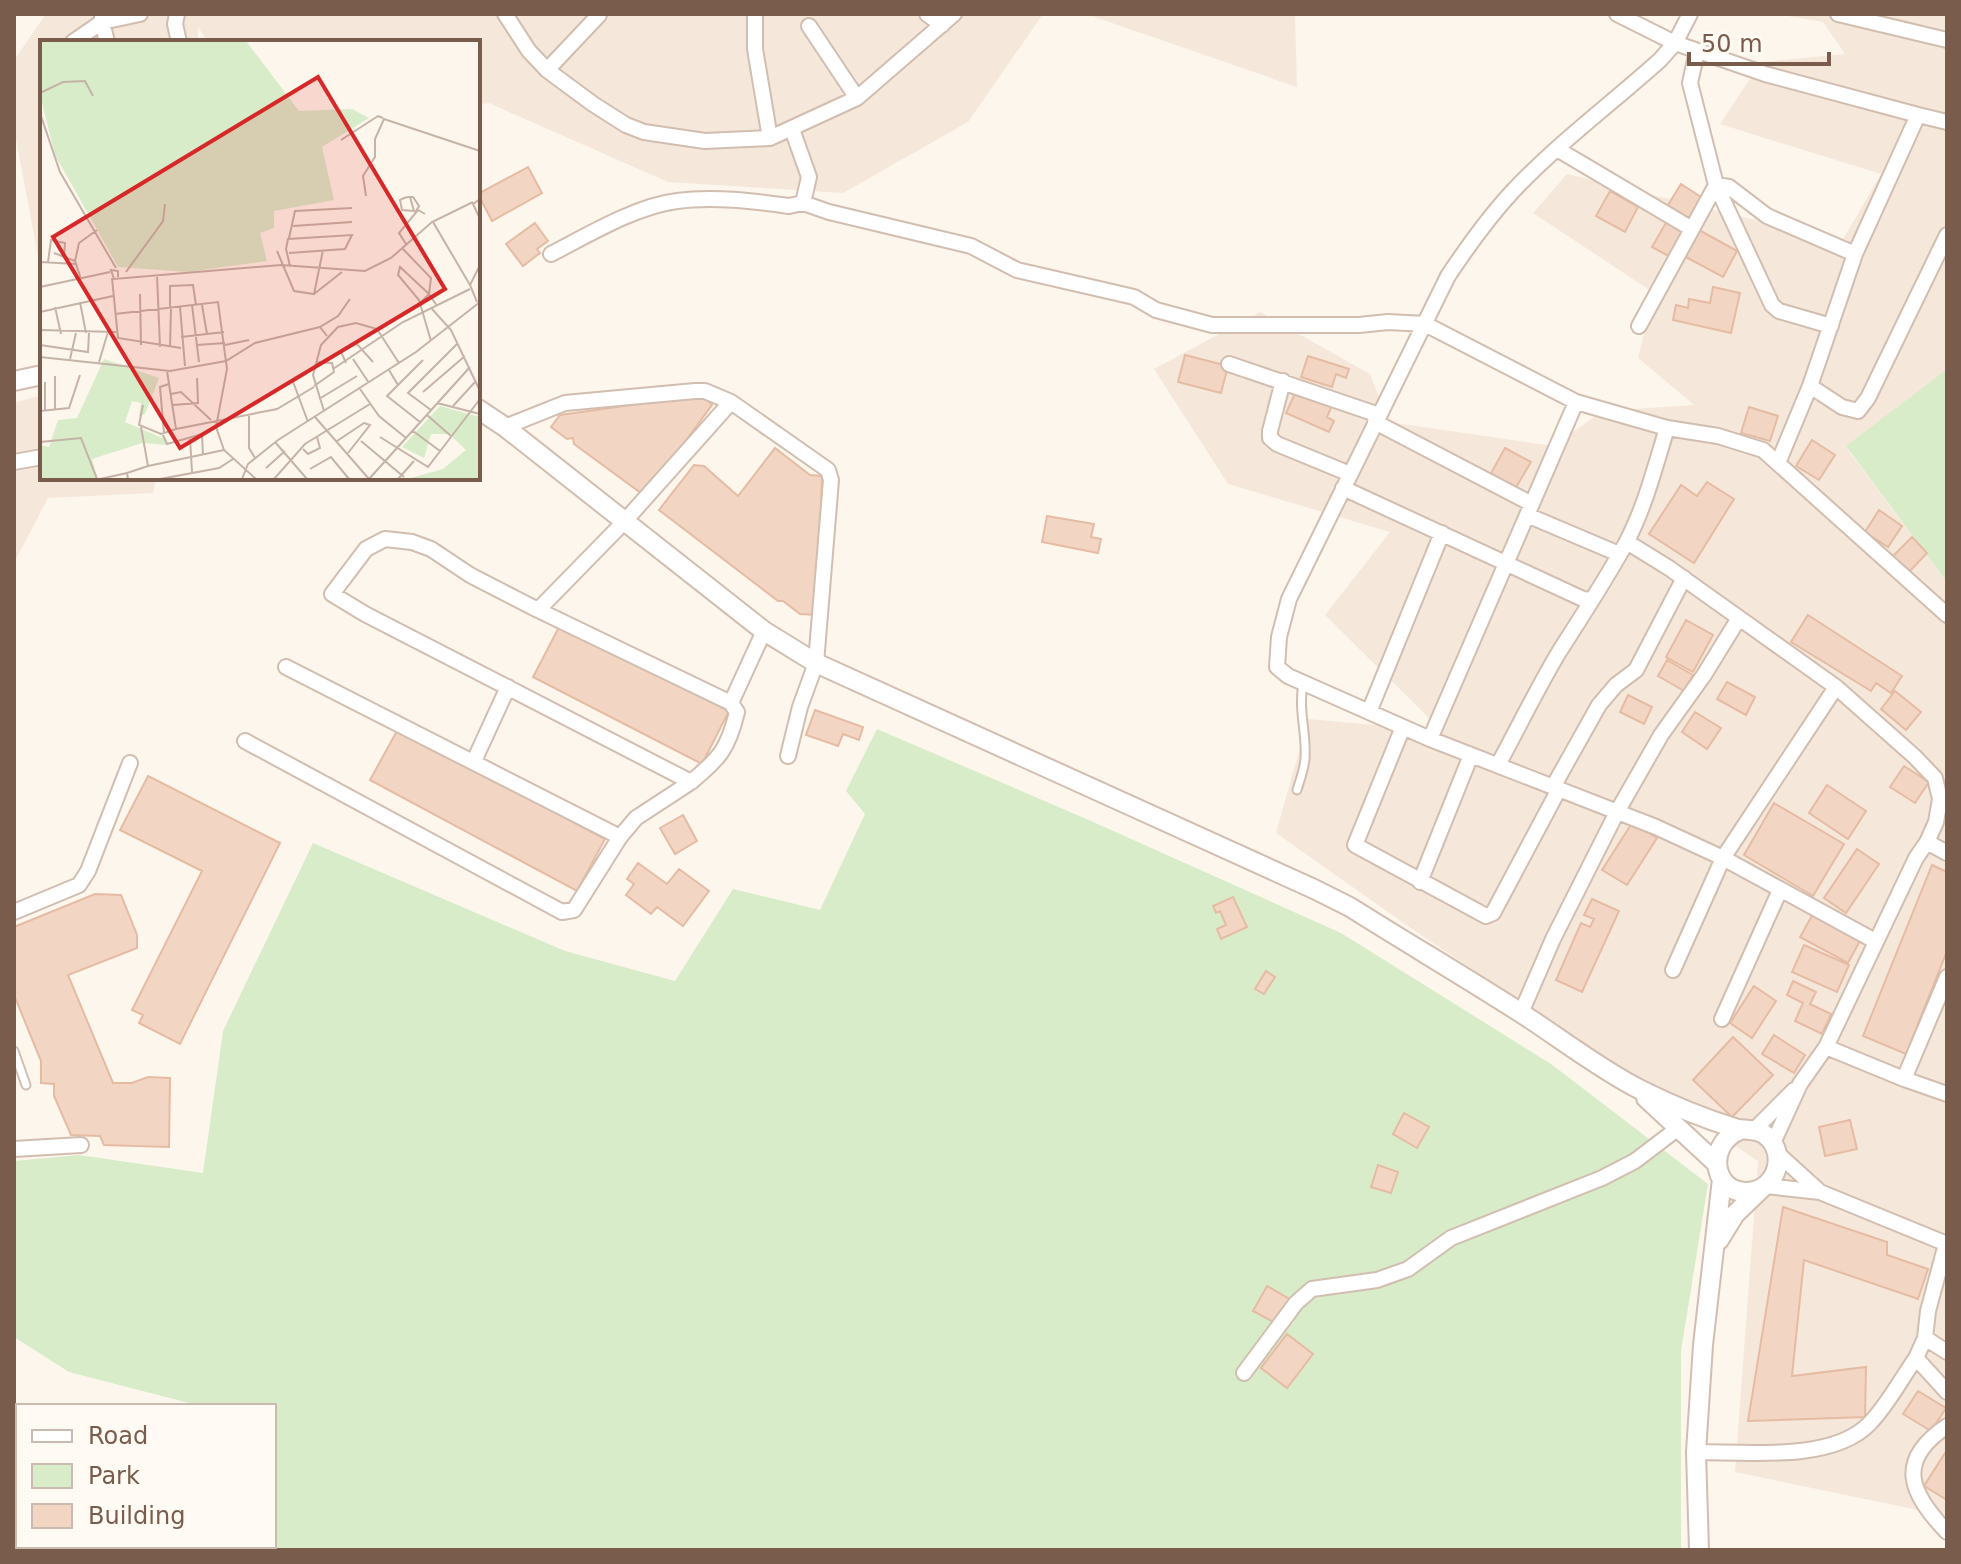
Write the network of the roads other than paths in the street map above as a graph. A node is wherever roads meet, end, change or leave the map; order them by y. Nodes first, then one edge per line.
1 (140, 14) edge
2 (177, 14) edge
3 (505, 14) edge
4 (755, 14) edge
5 (927, 14) edge
6 (1617, 14) edge
7 (1690, 14) edge
8 (1838, 14) edge
9 (599, 15) edge
10 (102, 18) edge
11 (1877, 18) edge
12 (948, 19) edge
13 (809, 26) dead end
14 (75, 40) edge
15 (107, 40) edge
16 (179, 40) edge
17 (1947, 40) edge
18 (1675, 43) junction
19 (1697, 51) junction
20 (547, 70) junction
21 (857, 98) junction
22 (1918, 115) junction
23 (1947, 122) edge
24 (792, 129) junction
25 (770, 138) junction
26 (1557, 149) junction
27 (1716, 185) junction
28 (803, 203) junction
29 (1692, 229) junction
30 (1947, 235) edge
31 (551, 254) dead end
32 (1855, 254) junction
33 (1425, 324) junction
34 (1639, 326) dead end
35 (1831, 326) junction
36 (1229, 364) dead end
37 (40, 375) edge
38 (14, 381) edge
39 (1283, 381) junction
40 (1810, 386) junction
41 (731, 402) junction
42 (1576, 402) junction
43 (480, 410) edge
44 (1377, 418) junction
45 (505, 427) junction
46 (1667, 428) junction
47 (40, 457) edge
48 (14, 462) edge
49 (1778, 463) junction
50 (1347, 481) junction
51 (1529, 510) junction
52 (624, 522) junction
53 (1442, 533) junction
54 (1623, 548) junction
55 (1506, 564) junction
56 (1684, 578) junction
57 (1590, 600) junction
58 (538, 610) junction
59 (1947, 615) edge
60 (1739, 618) junction
61 (764, 631) junction
62 (816, 663) junction
63 (286, 667) dead end
64 (1303, 683) junction
65 (508, 687) junction
66 (1836, 687) junction
67 (731, 703) junction
68 (1369, 712) junction
69 (1403, 727) junction
70 (1430, 739) junction
71 (245, 741) dead end
72 (1471, 755) junction
73 (788, 756) dead end
74 (474, 761) junction
75 (130, 763) dead end
76 (1498, 765) junction
77 (691, 782) junction
78 (1556, 788) junction
79 (1297, 790) dead end
80 (1617, 812) junction
81 (620, 837) junction
82 (1927, 842) junction
83 (1947, 853) edge
84 (1723, 858) junction
85 (1420, 882) junction
86 (1780, 890) junction
87 (14, 912) edge
88 (1875, 941) junction
89 (1673, 970) dead end
90 (1947, 977) edge
91 (1521, 1013) junction
92 (1722, 1019) dead end
93 (1826, 1047) junction
94 (14, 1051) edge
95 (1904, 1079) junction
96 (1800, 1084) junction
97 (26, 1085) dead end
98 (1636, 1087) junction
99 (1947, 1094) edge
100 (1677, 1129) junction
101 (1747, 1130) junction
102 (81, 1145) dead end
103 (1775, 1148) junction
104 (14, 1149) edge
105 (1719, 1171) junction
106 (1764, 1187) junction
107 (1820, 1192) junction
108 (1946, 1244) edge
109 (1715, 1246) junction
110 (1925, 1338) junction
111 (1947, 1352) edge
112 (1916, 1358) junction
113 (1244, 1373) dead end
114 (1947, 1392) edge
115 (1947, 1426) edge
116 (1696, 1452) junction
117 (1947, 1532) edge
118 (1699, 1550) edge

1 - 10 street
2 - 16 street
3 - 20 street
4 - 25 street
5 - 12 street
6 - 18 street
7 - 18 street
8 - 11 street
9 - 20 street
10 - 14 street
10 - 15 street
11 - 17 street
12 - 21 street
13 - 21 street
18 - 19 street
18 - 26 street
19 - 22 street
19 - 27 street
20 - 25 street
21 - 24 street
22 - 23 street
22 - 32 street
24 - 25 street
24 - 28 street
26 - 29 street
26 - 33 street
27 - 29 street
27 - 32 street
27 - 35 street
28 - 31 street
28 - 33 street
29 - 34 street
30 - 40 street
32 - 35 street
33 - 42 street
33 - 44 street
35 - 40 street
36 - 39 street
37 - 38 street
39 - 44 street
39 - 50 street
40 - 49 street
41 - 45 street
41 - 52 street
41 - 62 street
42 - 46 street
42 - 51 street
43 - 45 street
44 - 50 street
44 - 51 street
45 - 52 street
46 - 49 street
46 - 54 street
47 - 48 street
49 - 59 street
50 - 53 street
50 - 64 street
51 - 54 street
51 - 55 street
52 - 58 street
52 - 61 street
53 - 55 street
53 - 68 street
54 - 56 street
54 - 57 street
55 - 57 street
55 - 70 street
56 - 60 street
56 - 78 street
57 - 76 street
58 - 65 street
58 - 67 street
60 - 66 street
60 - 80 street
61 - 62 street
61 - 67 street
62 - 73 street
62 - 91 street
63 - 74 street
64 - 68 street
64 - 79 lane
65 - 74 street
65 - 77 street
66 - 82 street
66 - 84 street
67 - 77 street
68 - 69 street
69 - 70 street
69 - 85 street
70 - 72 street
71 - 81 street
72 - 76 street
72 - 85 street
74 - 81 street
75 - 87 street
76 - 78 street
77 - 81 street
78 - 80 street
78 - 85 street
80 - 84 street
80 - 91 street
82 - 83 street
82 - 88 street
84 - 86 street
84 - 89 street
86 - 88 street
86 - 92 street
88 - 93 street
90 - 95 street
91 - 98 street
93 - 95 street
93 - 96 street
94 - 97 lane
95 - 99 street
96 - 101 street
96 - 103 street
98 - 100 street
98 - 101 street
100 - 105 street
100 - 113 street
101 - 103 street
101 - 105 street
102 - 104 street
103 - 106 street
103 - 107 street
105 - 106 street
105 - 109 street
106 - 107 street
106 - 109 street
107 - 108 street
108 - 110 street
109 - 116 street
110 - 111 street
110 - 112 street
112 - 114 street
112 - 116 street
115 - 117 street
116 - 118 street

